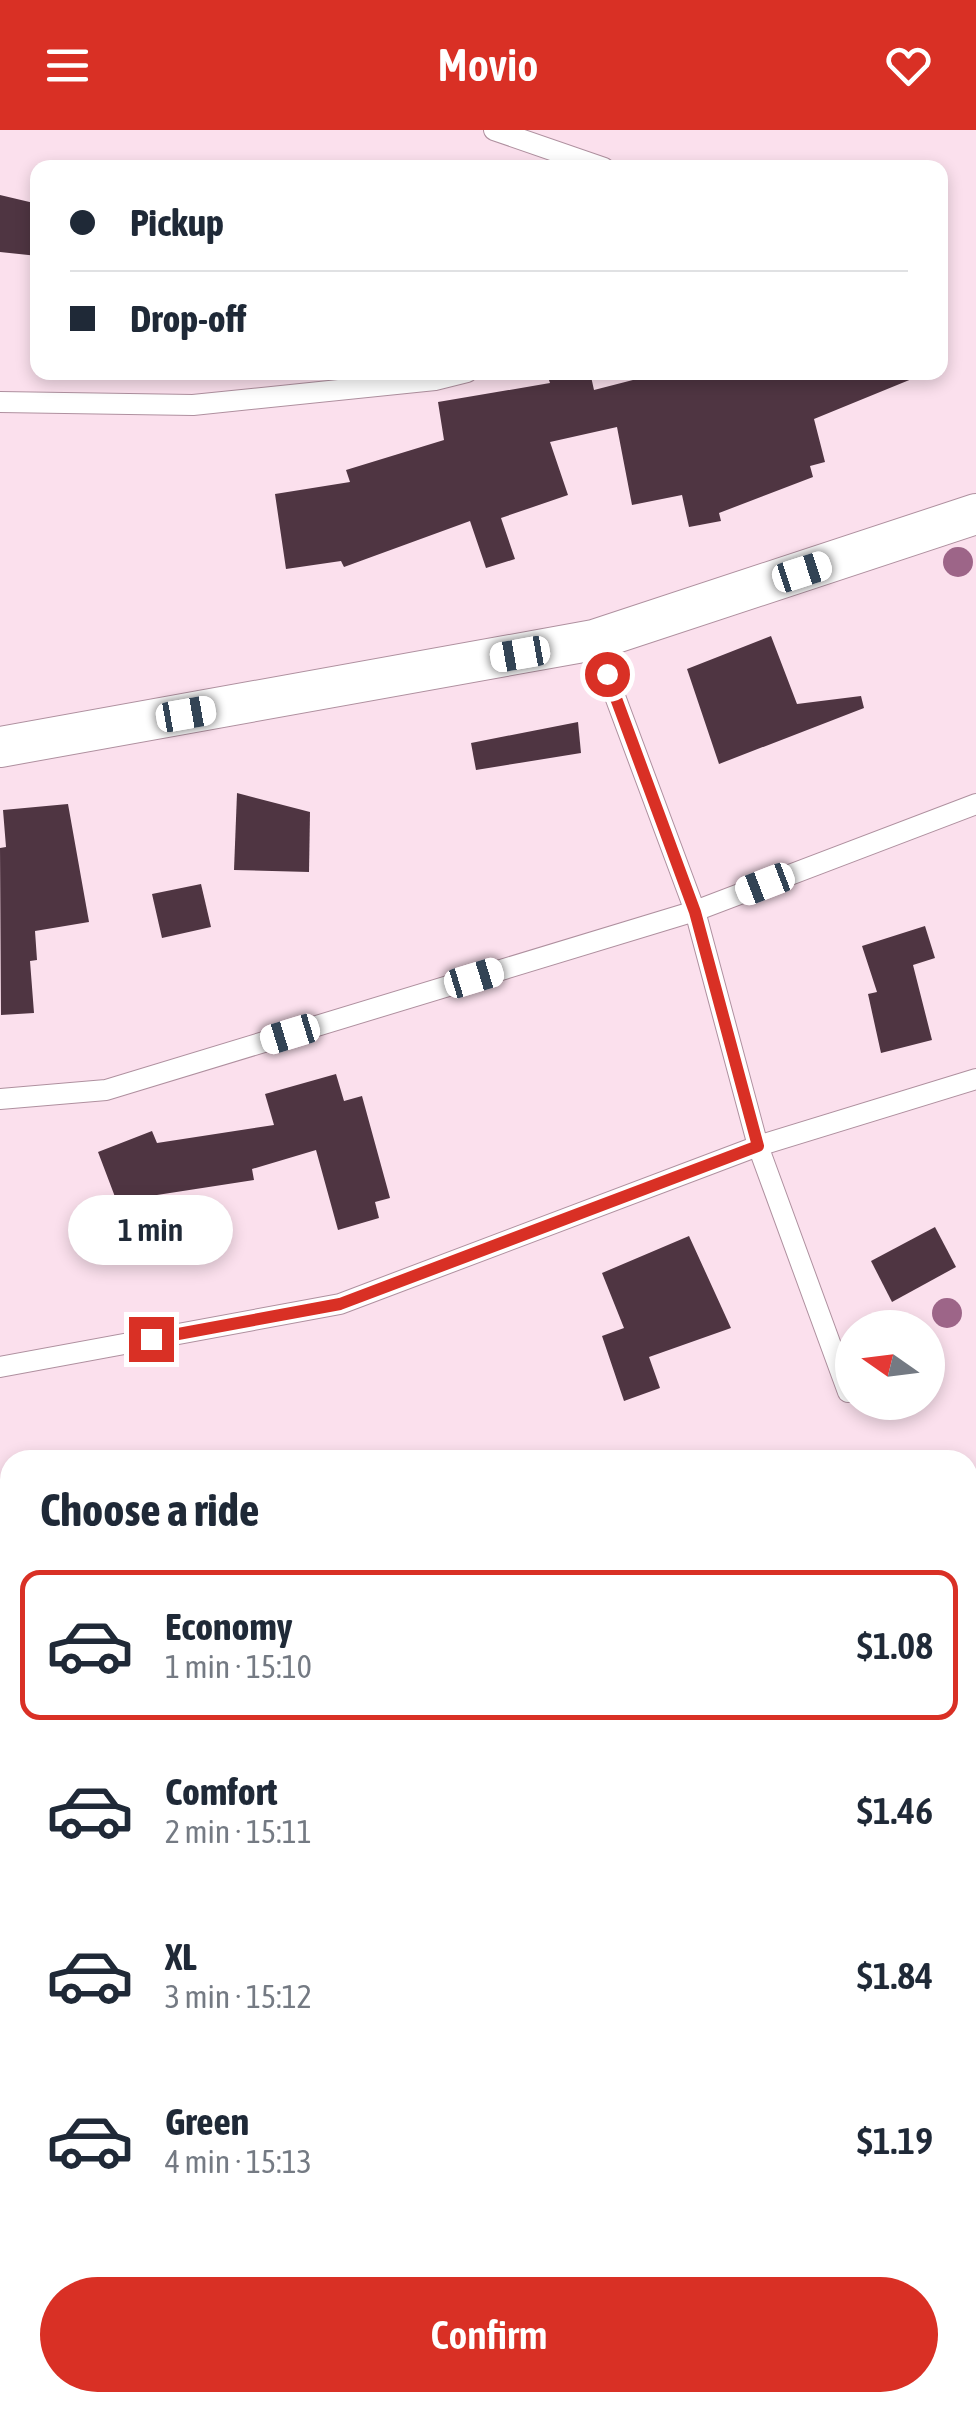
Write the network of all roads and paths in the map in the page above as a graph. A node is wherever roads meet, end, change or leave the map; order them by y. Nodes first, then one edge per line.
1 (494, 130) edge
2 (581, 160) edge
3 (435, 380) edge
4 (0, 402) edge
5 (976, 514) edge
6 (594, 640) junction
7 (0, 746) edge
8 (976, 804) edge
9 (695, 912) junction
10 (976, 1079) edge
11 (0, 1099) edge
12 (758, 1146) junction
13 (835, 1356) edge
14 (0, 1367) edge

1 - 2 lane
3 - 4 lane
5 - 6 street
6 - 7 street
6 - 9 lane
8 - 9 lane
9 - 11 lane
9 - 12 lane
10 - 12 lane
12 - 13 lane
12 - 14 lane

